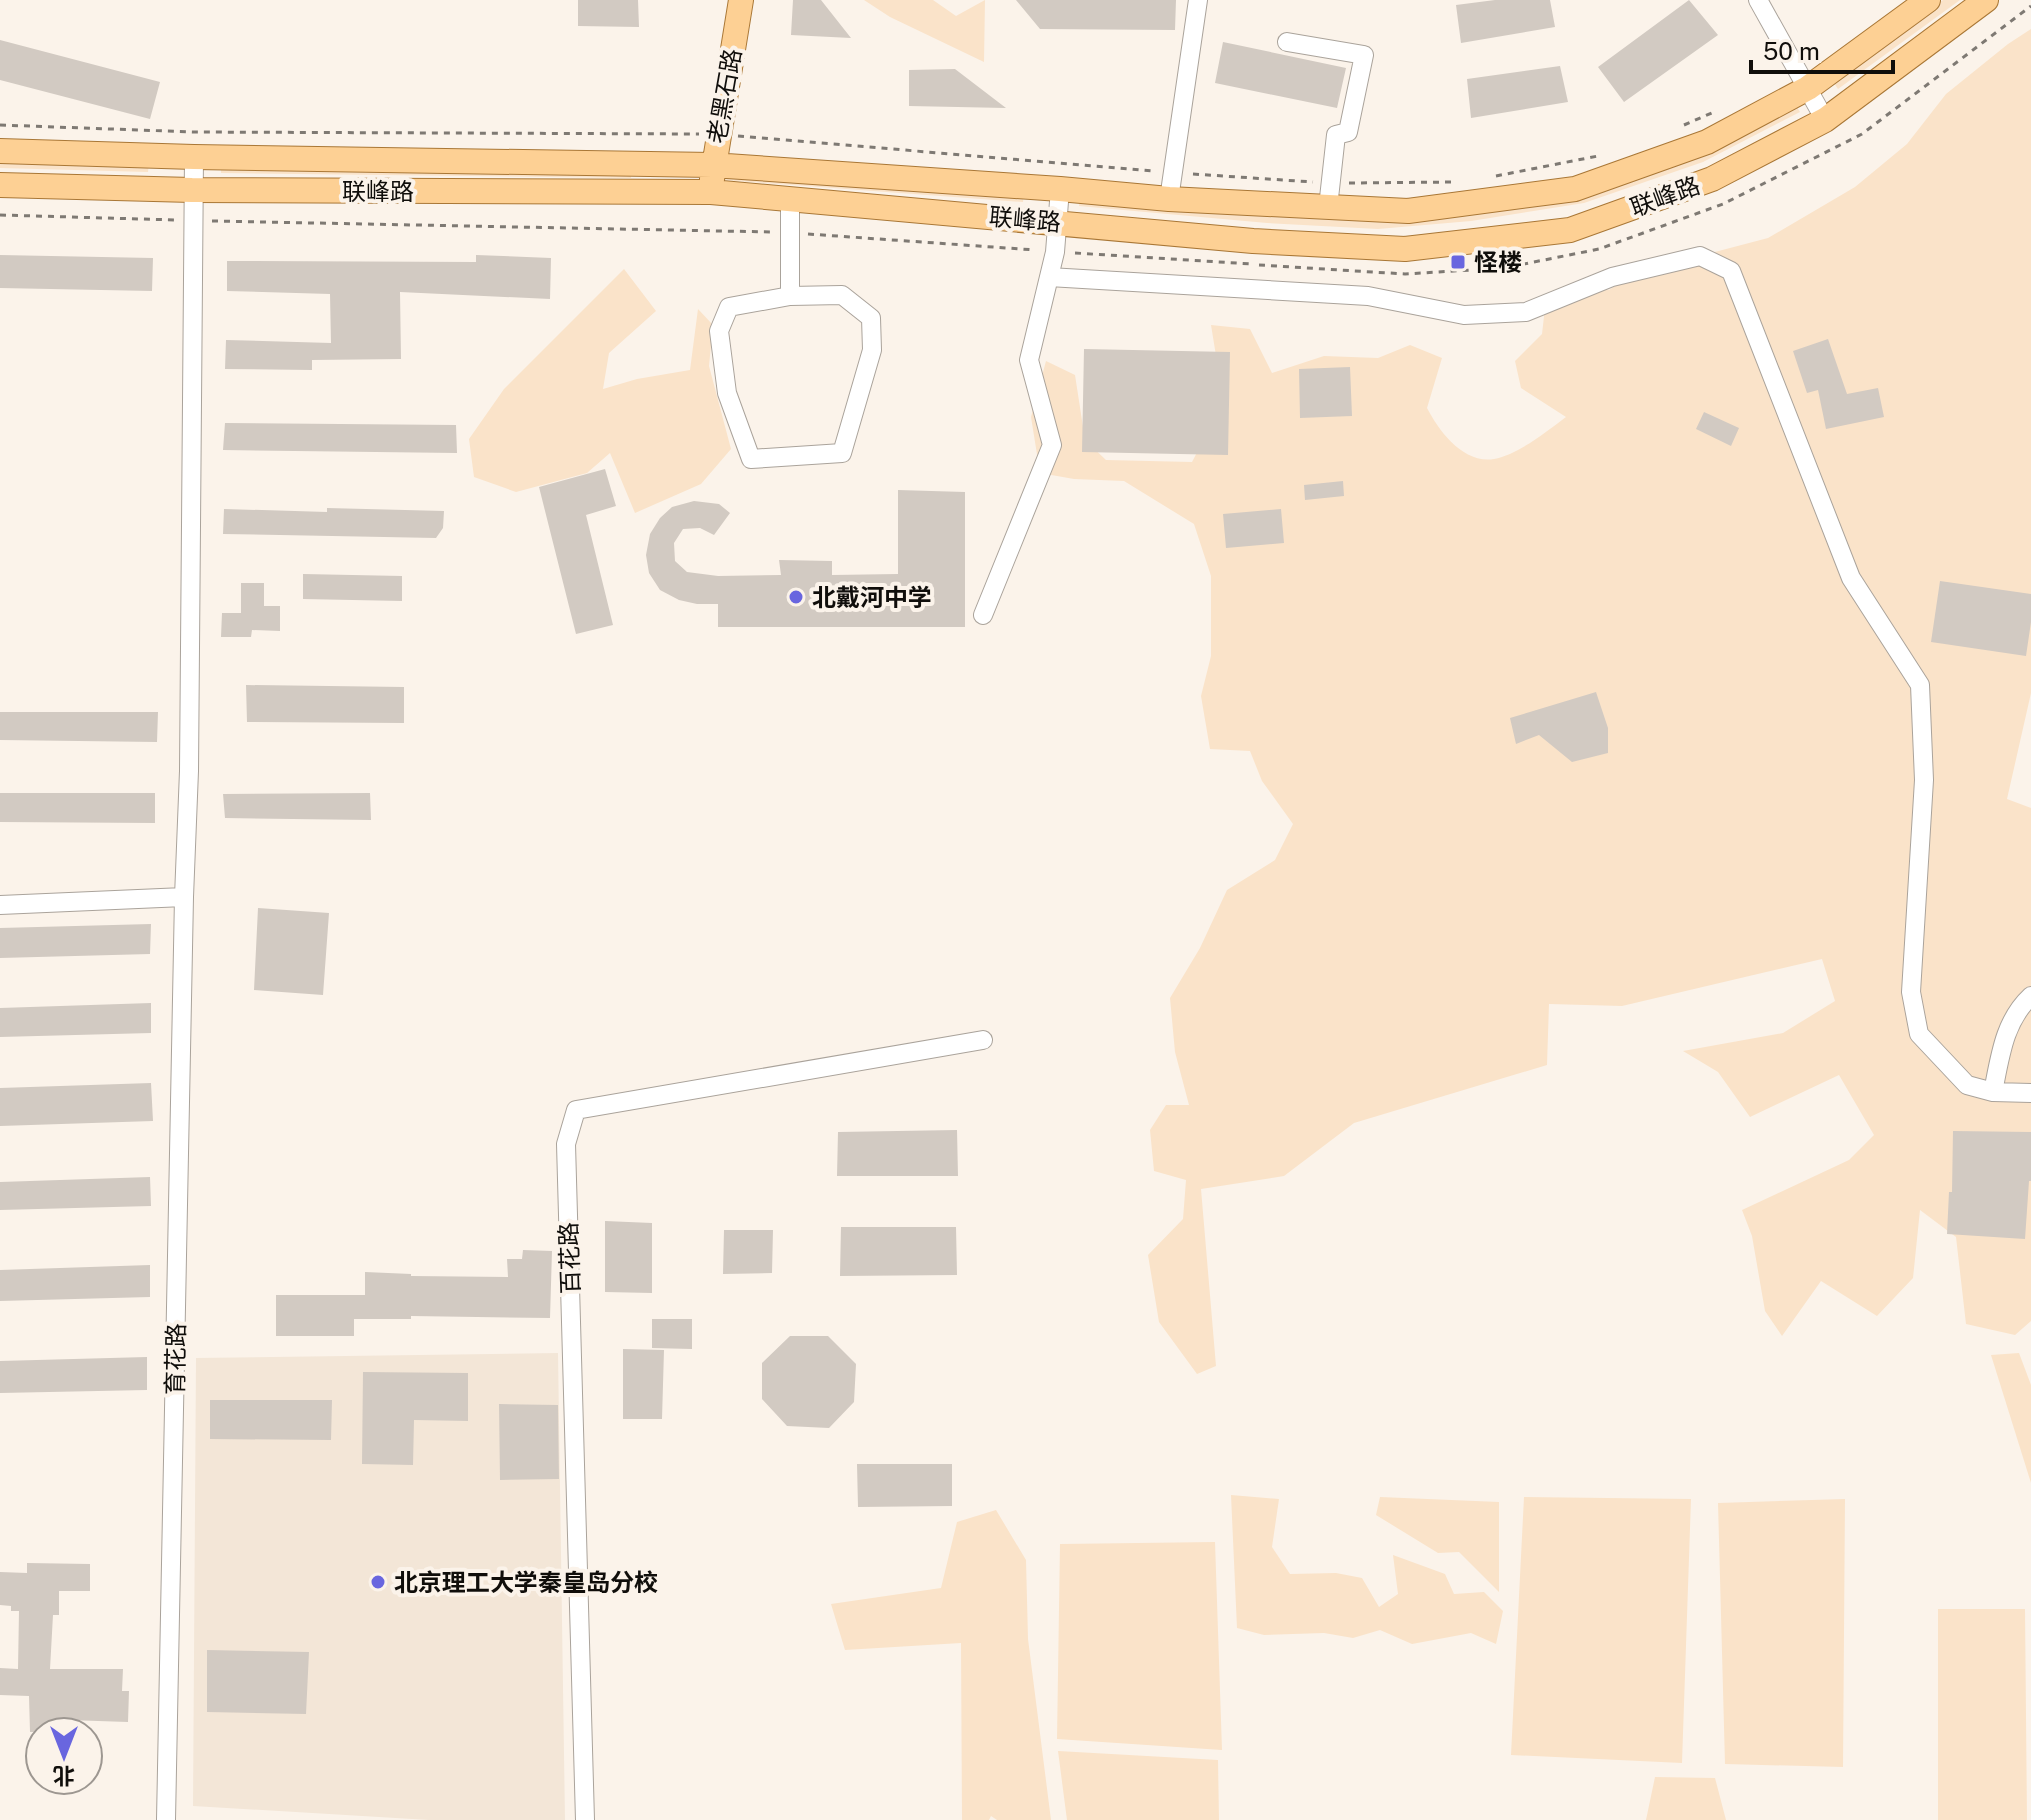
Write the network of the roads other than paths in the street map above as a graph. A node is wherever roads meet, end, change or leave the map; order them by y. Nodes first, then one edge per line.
1 (741, 0) edge
2 (1198, 0) edge
3 (1758, 0) edge
4 (1928, 0) edge
5 (1986, 0) edge
6 (1287, 42) dead end
7 (1808, 88) junction
8 (1825, 120) junction
9 (0, 151) edge
10 (194, 157) junction
11 (712, 165) junction
12 (0, 185) edge
13 (1060, 189) junction
14 (192, 190) junction
15 (711, 192) junction
16 (1330, 195) junction
17 (790, 199) junction
18 (1169, 199) junction
19 (1057, 222) junction
20 (1049, 277) junction
21 (790, 296) junction
22 (983, 615) dead end
23 (184, 897) junction
24 (0, 905) edge
25 (2031, 996) edge
26 (983, 1040) dead end
27 (1993, 1092) junction
28 (2031, 1093) edge
29 (166, 1820) edge
30 (585, 1820) edge

1 - 11 main road, 老黑石路
2 - 18 street
3 - 7 street
4 - 7 main road, 联峰路
5 - 8 main road, 联峰路
6 - 16 street
7 - 8 street
7 - 16 main road, 联峰路
8 - 19 main road, 联峰路
9 - 10 main road, 联峰路
10 - 11 main road, 联峰路
10 - 14 street, 育花路
11 - 13 main road, 联峰路
11 - 15 main road, 老黑石路
12 - 14 main road, 联峰路
13 - 18 main road, 联峰路
13 - 19 street
14 - 15 main road, 联峰路
14 - 23 street, 育花路
15 - 17 main road, 联峰路
16 - 18 main road, 联峰路
17 - 19 main road, 联峰路
17 - 21 street
19 - 20 street
20 - 22 street
20 - 27 street
21 - 21 street
23 - 24 street
23 - 29 street, 育花路
25 - 27 street
26 - 30 street, 百花路
27 - 28 street

